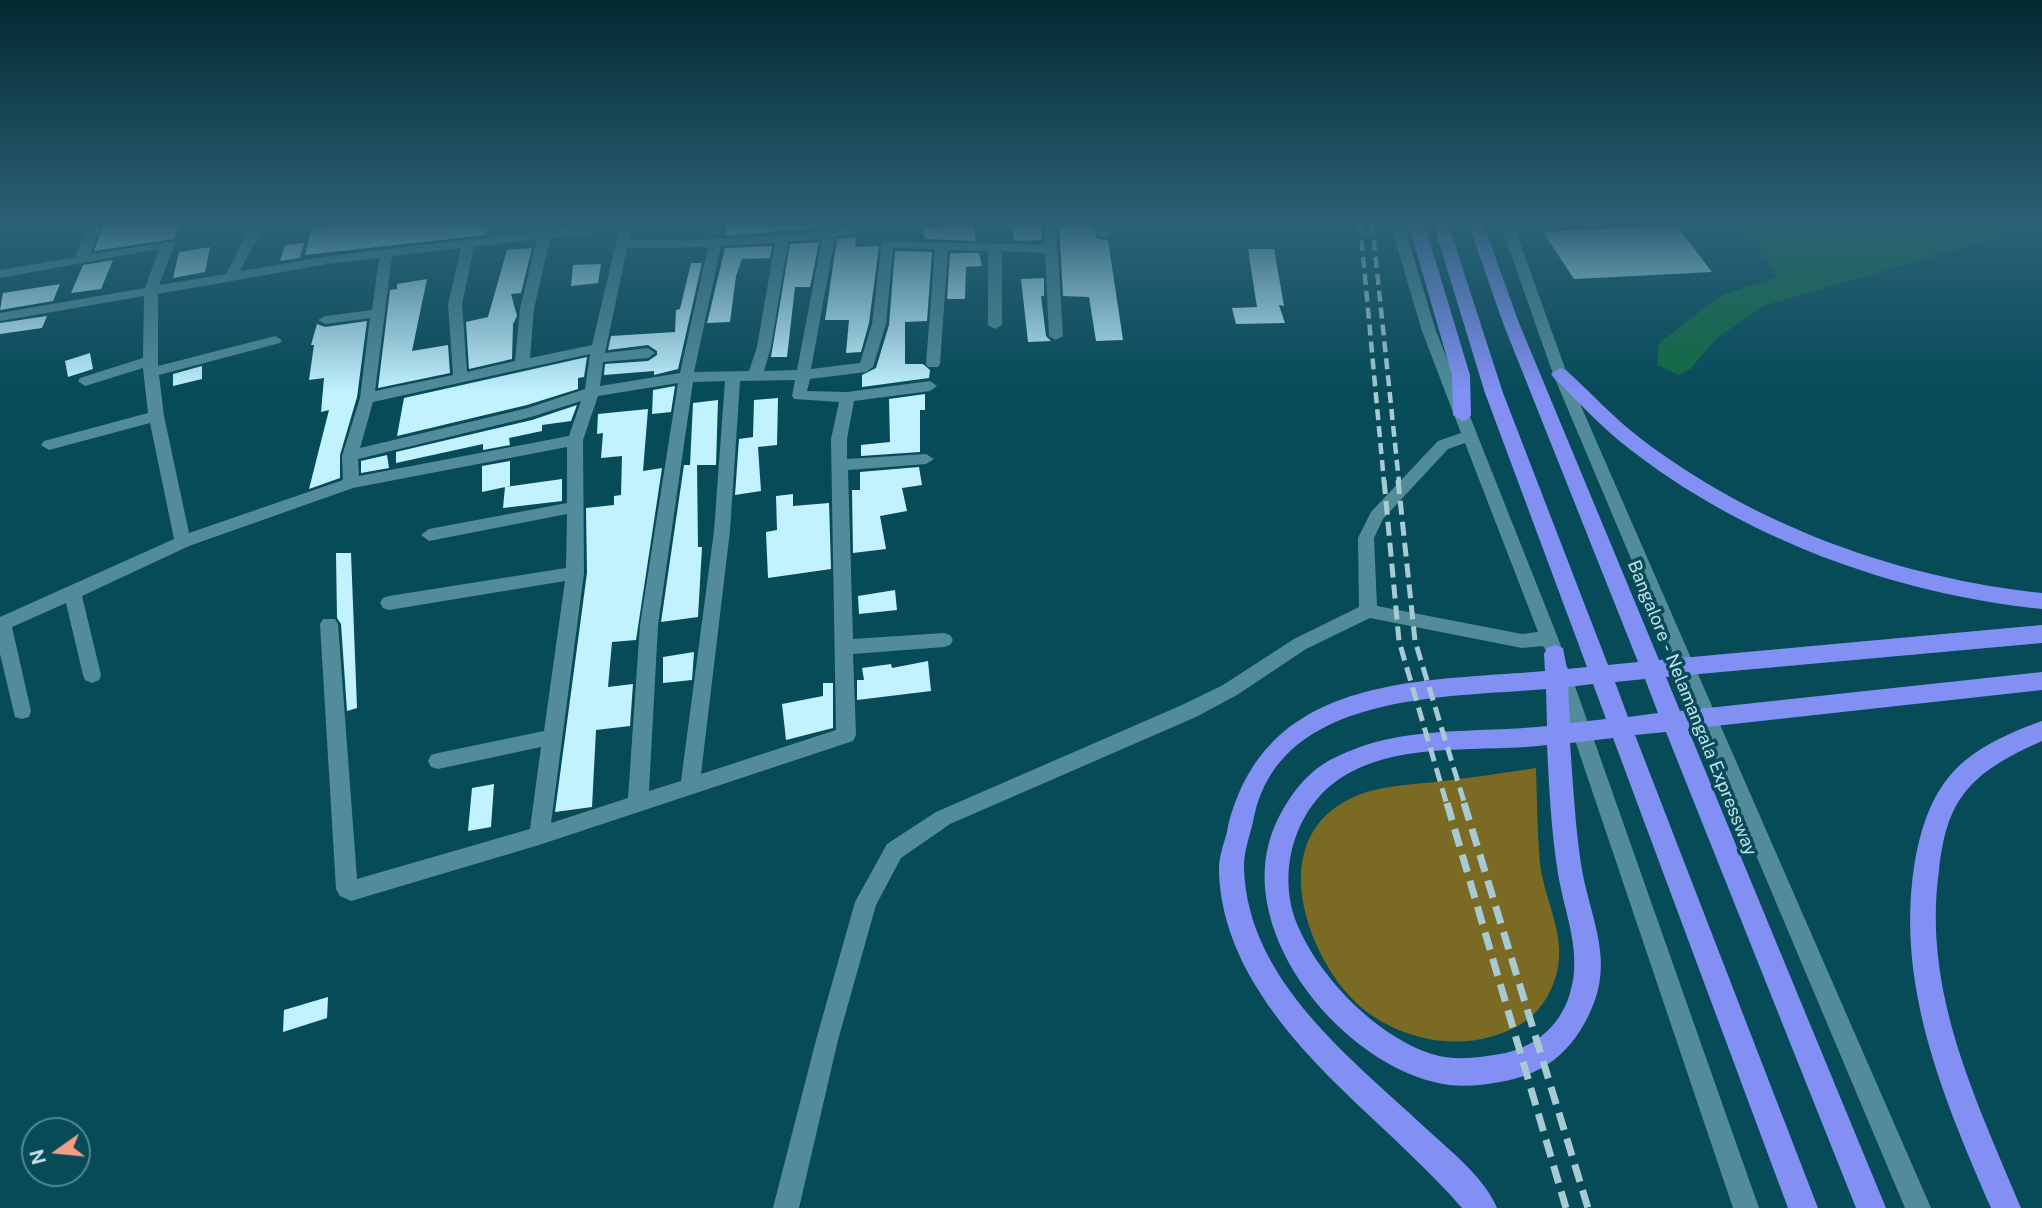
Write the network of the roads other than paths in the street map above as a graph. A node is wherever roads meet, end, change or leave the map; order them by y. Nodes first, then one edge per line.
1 (155, 279) edge
2 (210, 279) edge
3 (382, 279) edge
4 (460, 279) edge
5 (534, 279) edge
6 (615, 279) edge
7 (707, 279) edge
8 (775, 279) edge
9 (821, 279) edge
10 (883, 279) edge
11 (940, 279) edge
12 (995, 279) edge
13 (1051, 279) edge
14 (1413, 279) edge
15 (1433, 279) edge
16 (1458, 279) edge
17 (1495, 279) edge
18 (1526, 279) edge
19 (151, 289) junction
20 (378, 313) junction
21 (0, 317) edge
22 (326, 320) dead end
23 (995, 325) dead end
24 (1056, 336) dead end
25 (275, 340) dead end
26 (597, 353) junction
27 (648, 353) dead end
28 (522, 364) junction
29 (933, 364) dead end
30 (152, 366) junction
31 (1560, 374) junction
32 (802, 375) junction
33 (755, 376) junction
34 (460, 377) junction
35 (686, 377) junction
36 (733, 377) junction
37 (85, 381) dead end
38 (930, 386) dead end
39 (592, 392) junction
40 (847, 397) junction
41 (367, 398) junction
42 (1462, 415) junction
43 (156, 416) junction
44 (1471, 436) junction
45 (575, 440) junction
46 (50, 445) dead end
47 (350, 456) junction
48 (926, 459) dead end
49 (840, 466) junction
50 (351, 483) junction
51 (575, 507) junction
52 (429, 535) dead end
53 (183, 542) junction
54 (575, 573) junction
55 (72, 592) junction
56 (2042, 601) edge
57 (389, 603) dead end
58 (1368, 611) junction
59 (1, 624) edge
60 (329, 624) dead end
61 (2042, 634) edge
62 (944, 640) dead end
63 (1552, 646) junction
64 (845, 647) junction
65 (92, 676) dead end
66 (2042, 681) edge
67 (22, 710) dead end
68 (2042, 731) edge
69 (552, 737) junction
70 (438, 761) dead end
71 (690, 787) junction
72 (638, 803) junction
73 (539, 836) junction
74 (786, 1208) edge
75 (1482, 1208) edge
76 (1746, 1208) edge
77 (1803, 1208) edge
78 (1871, 1208) edge
79 (1917, 1208) edge
80 (2006, 1208) edge

1 - 19 street
2 - 19 street
3 - 20 street
4 - 34 street
5 - 28 street
6 - 26 street
7 - 35 street
8 - 33 street
9 - 32 street
10 - 32 street
11 - 29 street
12 - 23 street
13 - 24 street
14 - 42 street
15 - 42 highway
16 - 77 highway
17 - 78 highway, Bangalore - Nelamangala Expressway
18 - 31 street
19 - 21 street
19 - 30 street
20 - 22 street
20 - 41 street
25 - 30 street
26 - 27 street
26 - 28 street
26 - 39 street
28 - 34 street
30 - 37 street
30 - 43 street
31 - 56 highway
31 - 79 street
32 - 33 street
32 - 40 street
33 - 36 street
34 - 41 street
35 - 36 street
35 - 39 street
35 - 72 street
36 - 71 street
38 - 40 street
39 - 45 street
39 - 47 street
40 - 49 street
41 - 47 street
42 - 44 street
43 - 46 street
43 - 53 street
44 - 58 street
44 - 63 street
45 - 50 street
45 - 51 street
47 - 50 street
48 - 49 street
49 - 64 street
50 - 53 street
51 - 52 street
51 - 54 street
53 - 55 street
54 - 57 street
54 - 69 street
55 - 59 street
55 - 65 street
58 - 63 street
58 - 74 street
59 - 67 street
60 - 73 street
61 - 75 highway
62 - 64 street
63 - 66 highway
63 - 76 street
64 - 71 street
68 - 80 highway
69 - 70 street
69 - 73 street
71 - 72 street
72 - 73 street

